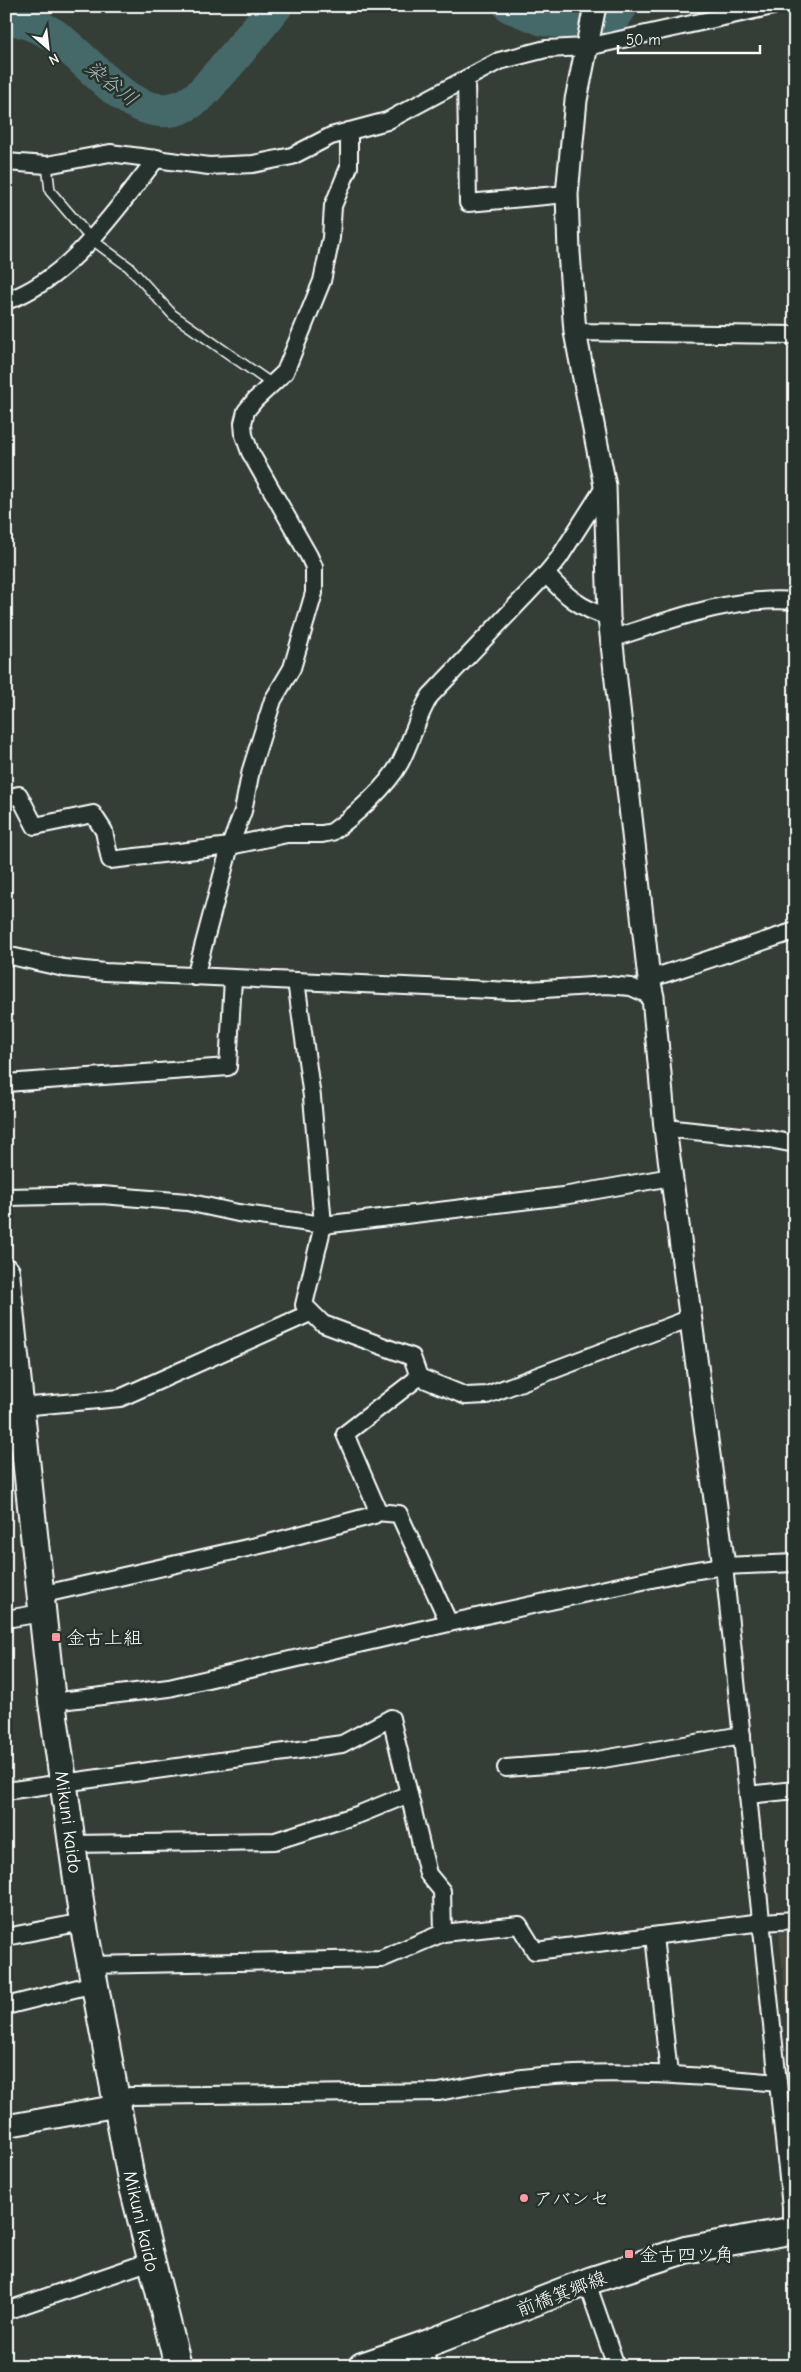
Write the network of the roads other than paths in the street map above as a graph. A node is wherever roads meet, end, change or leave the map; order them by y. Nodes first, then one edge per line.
1 (595, 6) edge
2 (772, 6) edge
3 (586, 48) junction
4 (466, 78) junction
5 (349, 132) junction
6 (157, 158) junction
7 (6, 162) edge
8 (47, 165) junction
9 (567, 194) junction
10 (91, 239) junction
11 (6, 301) edge
12 (575, 332) junction
13 (795, 336) edge
14 (272, 384) junction
15 (604, 486) junction
16 (546, 574) junction
17 (795, 601) edge
18 (608, 617) junction
19 (611, 639) junction
20 (6, 798) edge
21 (230, 846) junction
22 (795, 931) edge
23 (6, 955) edge
24 (195, 977) junction
25 (233, 979) junction
26 (296, 981) junction
27 (651, 988) junction
28 (6, 1082) edge
29 (665, 1128) junction
30 (795, 1144) edge
31 (671, 1177) junction
32 (6, 1197) edge
33 (323, 1225) junction
34 (6, 1272) edge
35 (310, 1313) junction
36 (691, 1318) junction
37 (10, 1320) edge
38 (418, 1377) junction
39 (21, 1406) junction
40 (16, 1441) edge
41 (376, 1512) junction
42 (795, 1563) edge
43 (724, 1566) junction
44 (41, 1604) junction
45 (6, 1619) edge
46 (449, 1623) junction
47 (52, 1702) junction
48 (742, 1736) junction
49 (506, 1768) dead end
50 (64, 1782) junction
51 (795, 1790) edge
52 (6, 1791) edge
53 (409, 1794) junction
54 (748, 1795) junction
55 (72, 1844) junction
56 (795, 1920) edge
57 (83, 1922) junction
58 (762, 1922) junction
59 (443, 1933) junction
60 (654, 1936) junction
61 (6, 1937) edge
62 (92, 1975) junction
63 (6, 2006) edge
64 (669, 2074) junction
65 (778, 2083) junction
66 (117, 2106) junction
67 (6, 2126) edge
68 (793, 2230) edge
69 (151, 2262) junction
70 (587, 2282) junction
71 (6, 2311) edge
72 (426, 2356) edge
73 (178, 2366) edge
74 (362, 2366) edge
75 (616, 2366) edge

1 - 3 street
2 - 3 street
3 - 4 street
3 - 9 street
4 - 5 street
4 - 9 street
5 - 6 street
5 - 14 street
6 - 8 street
6 - 10 street
7 - 8 street
8 - 10 lane
9 - 12 street
10 - 11 street
10 - 14 lane
12 - 13 street
12 - 15 street
14 - 21 street
15 - 16 street
15 - 18 street
16 - 18 street
16 - 21 street
17 - 19 street
18 - 19 street
19 - 27 street
20 - 21 street
21 - 24 street
22 - 27 street
23 - 24 street
24 - 25 street
25 - 26 street
25 - 28 street
26 - 27 street
26 - 33 street
27 - 29 street
29 - 30 street
29 - 31 street
31 - 33 street
31 - 36 street
32 - 33 street
33 - 35 street
34 - 37 main road, Mikuni kaido
35 - 38 street
35 - 39 street
36 - 38 street
36 - 43 street
37 - 39 main road, Mikuni kaido
38 - 41 street
39 - 40 main road, Mikuni kaido
40 - 44 main road, Mikuni kaido
41 - 44 street
41 - 46 street
42 - 43 street
43 - 46 street
43 - 48 street
44 - 45 street
44 - 47 main road, Mikuni kaido
46 - 47 street
47 - 50 main road, Mikuni kaido
48 - 49 street
48 - 54 street
50 - 52 street
50 - 53 street
50 - 55 main road, Mikuni kaido
51 - 54 street
53 - 55 street
53 - 59 street
54 - 58 street
55 - 57 main road, Mikuni kaido
56 - 58 street
57 - 61 street
57 - 62 main road, Mikuni kaido
58 - 60 street
58 - 65 street
59 - 60 street
59 - 62 street
60 - 64 street
62 - 63 street
62 - 66 main road, Mikuni kaido
64 - 65 street
64 - 66 street
65 - 68 street
66 - 67 street
66 - 69 main road, Mikuni kaido
68 - 70 main road, 前橋箕郷線
69 - 71 street
69 - 73 main road, Mikuni kaido
70 - 72 main road, 前橋箕郷線
70 - 75 street
72 - 74 main road, 前橋箕郷線

